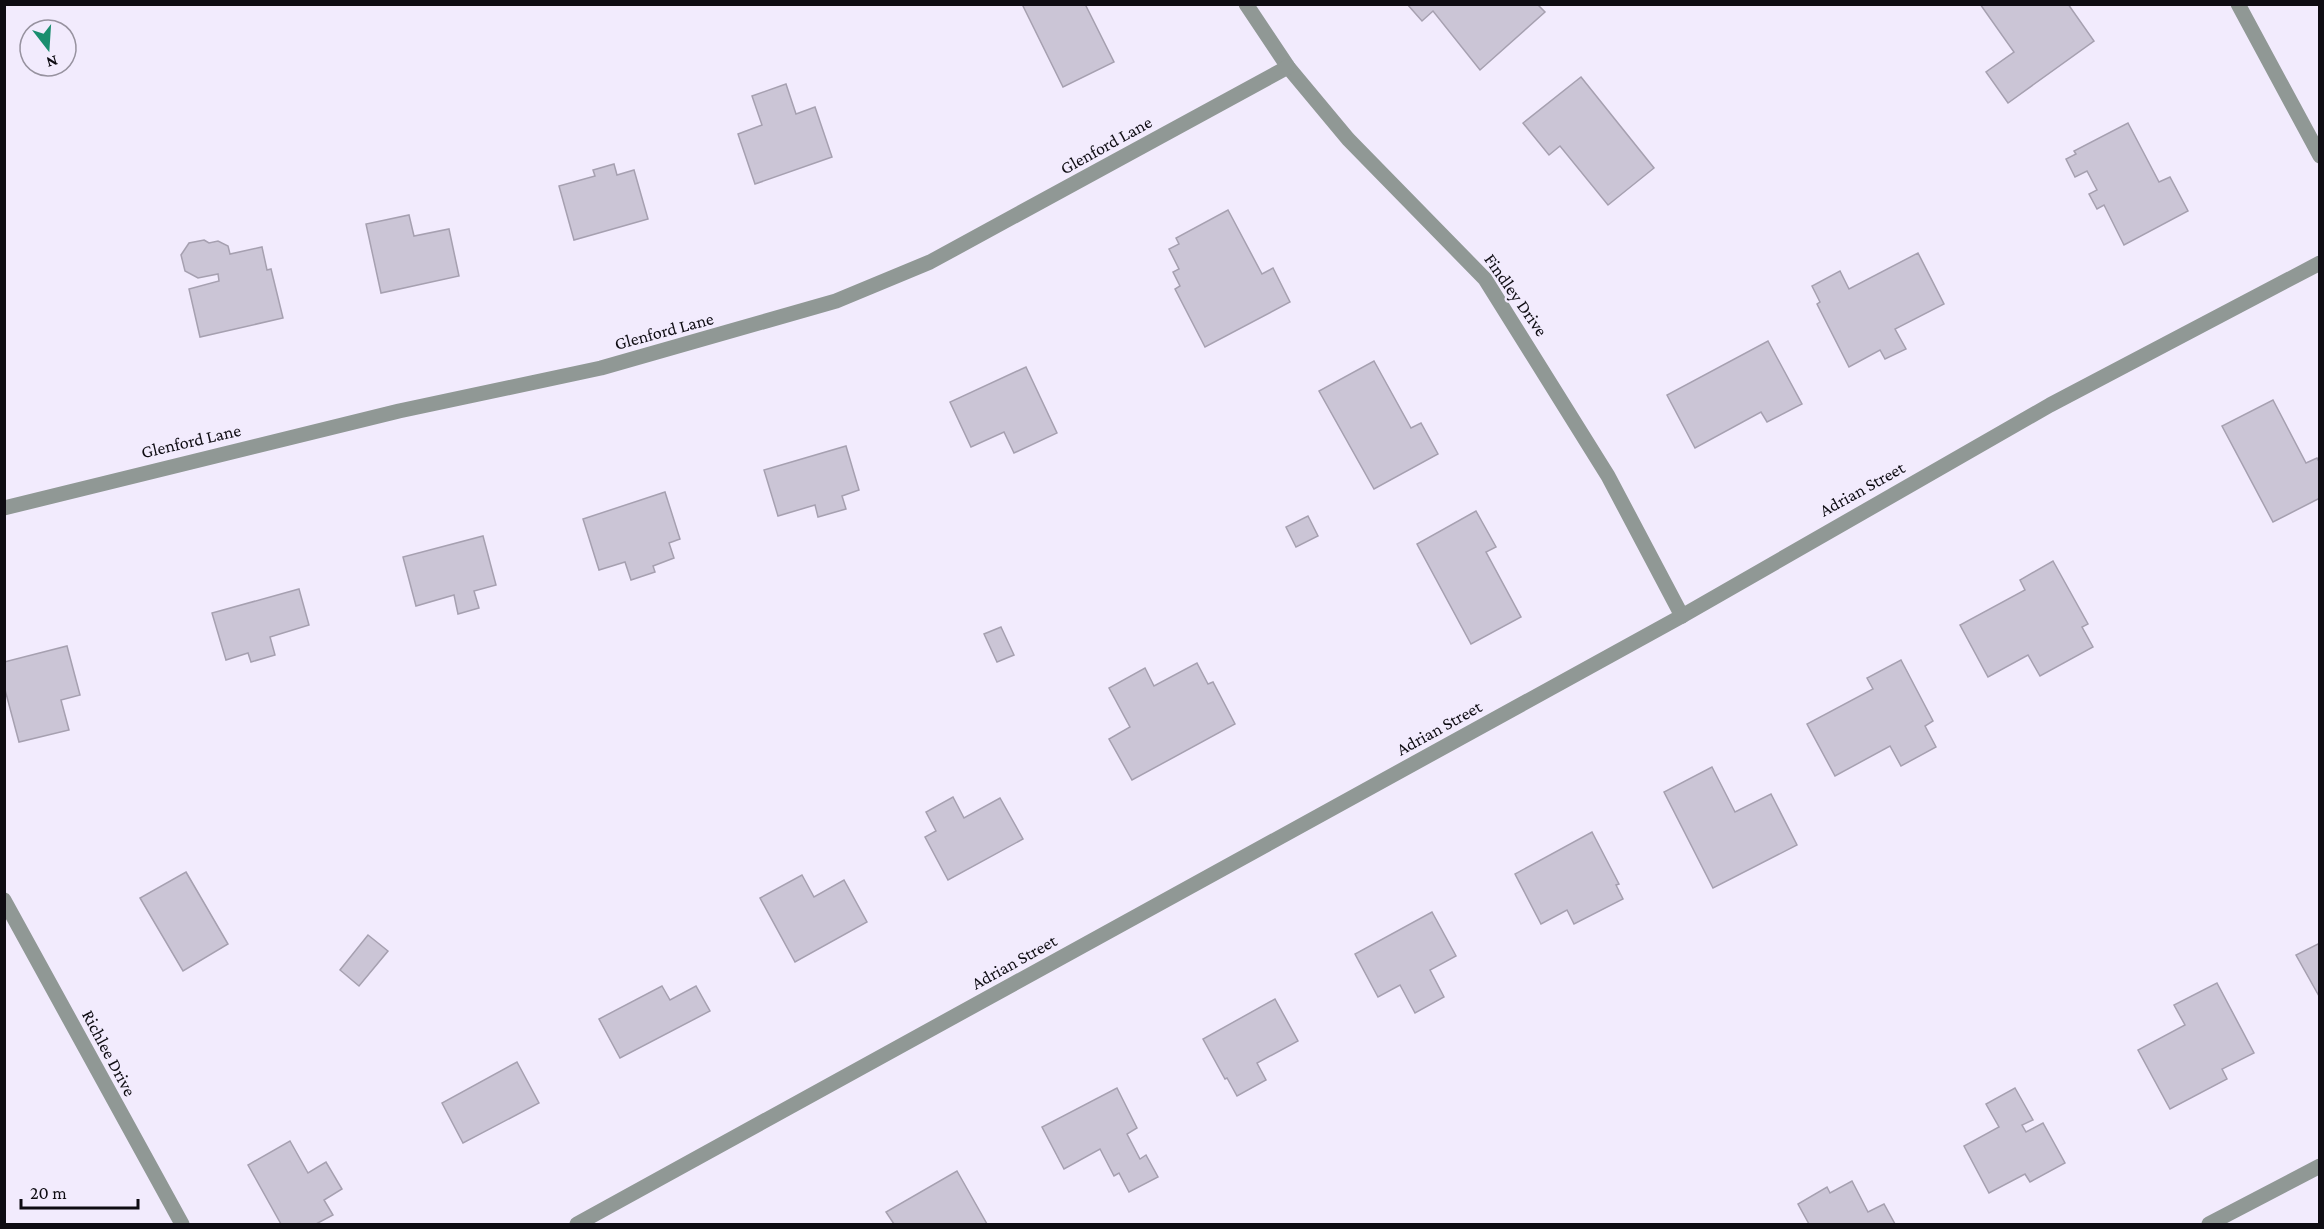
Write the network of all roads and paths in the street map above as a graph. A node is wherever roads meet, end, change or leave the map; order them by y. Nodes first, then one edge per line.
1 (1246, 4) edge
2 (2238, 4) edge
3 (1288, 67) junction
4 (2319, 156) edge
5 (2319, 263) edge
6 (4, 508) edge
7 (1682, 616) junction
8 (4, 900) edge
9 (2319, 1166) edge
10 (182, 1224) edge
11 (577, 1224) edge
12 (2209, 1224) edge

1 - 3 street, Findley Drive
2 - 4 street
3 - 6 street, Glenford Lane
3 - 7 street, Findley Drive
5 - 7 street, Adrian Street
7 - 11 street, Adrian Street
8 - 10 street, Richlee Drive
9 - 12 street

